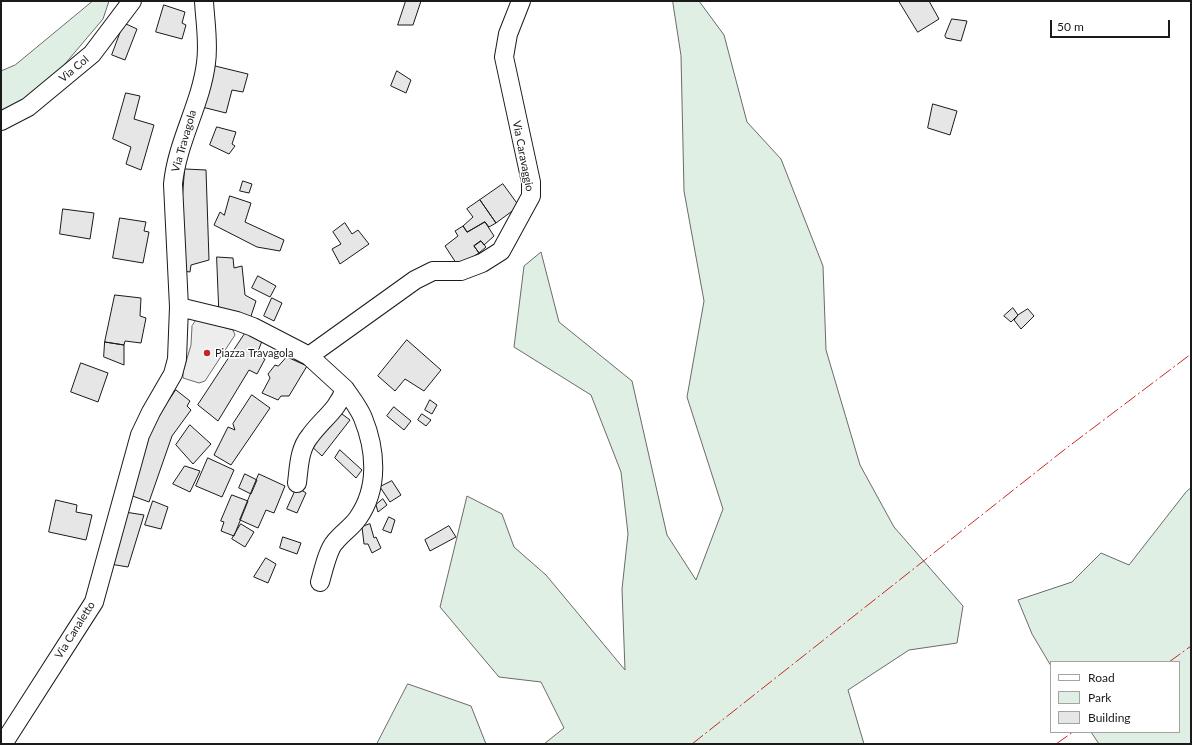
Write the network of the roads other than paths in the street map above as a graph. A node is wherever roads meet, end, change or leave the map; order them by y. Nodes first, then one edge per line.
1 (132, 1) edge
2 (204, 1) edge
3 (521, 1) edge
4 (1, 121) edge
5 (179, 306) junction
6 (309, 356) junction
7 (345, 389) junction
8 (140, 435) joint
9 (297, 483) dead end
10 (320, 582) dead end
11 (3, 744) edge

1 - 4 street, Via Col
2 - 5 street, Via Travagola
3 - 6 street, Via Caravaggio
5 - 6 street
5 - 8 street, Via Travagola
6 - 7 street
7 - 9 street
7 - 10 street
8 - 11 street, Via Canaletto

